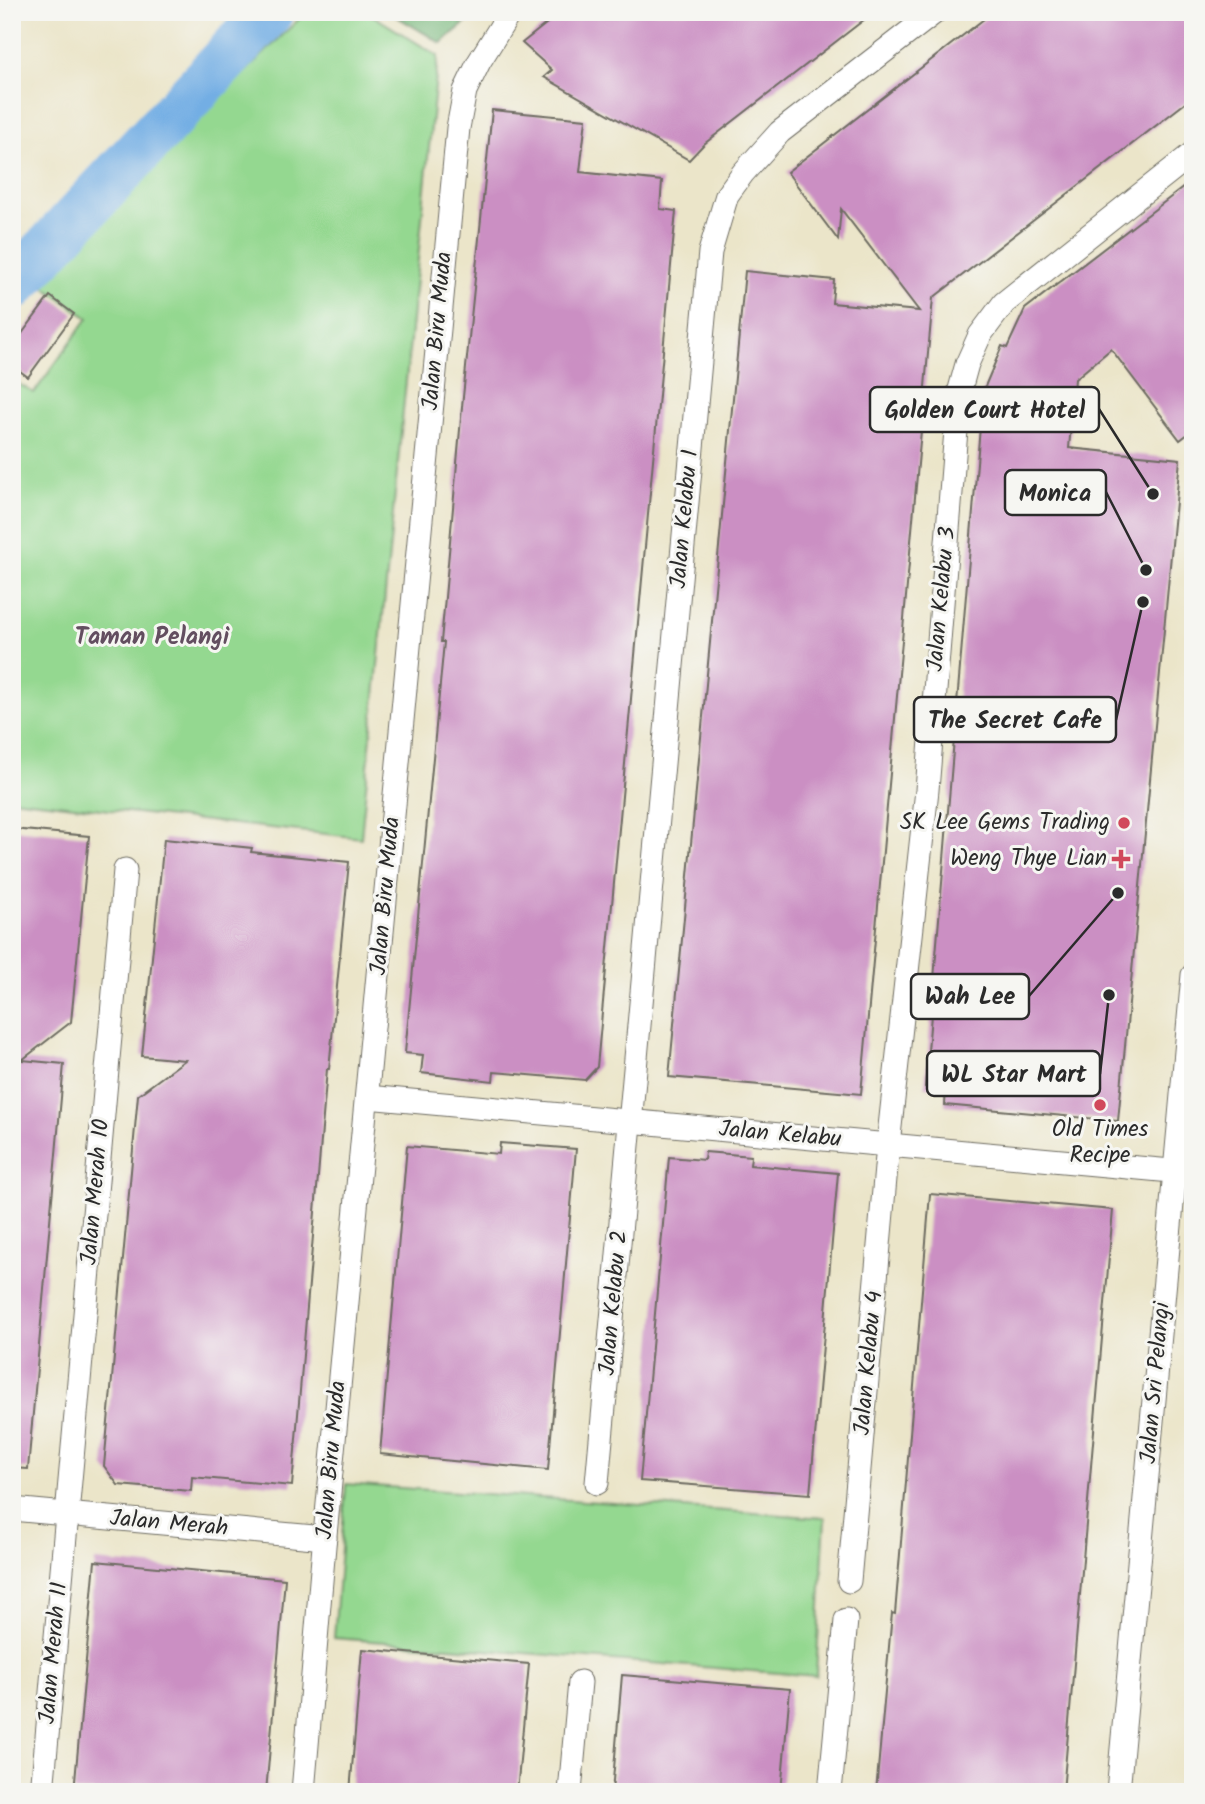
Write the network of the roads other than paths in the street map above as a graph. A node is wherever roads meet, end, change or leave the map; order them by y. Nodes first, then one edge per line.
1 (510, 12) edge
2 (935, 12) edge
3 (1193, 153) edge
4 (125, 870) dead end
5 (1193, 975) edge
6 (367, 1097) junction
7 (630, 1122) junction
8 (888, 1145) junction
9 (1184, 1172) edge
10 (597, 1483) dead end
11 (12, 1509) edge
12 (67, 1514) junction
13 (325, 1538) junction
14 (849, 1581) dead end
15 (846, 1620) dead end
16 (580, 1682) dead end
17 (42, 1792) edge
18 (303, 1792) edge
19 (570, 1792) edge
20 (830, 1792) edge
21 (1118, 1792) edge

1 - 6 street, Jalan Biru Muda
2 - 7 street, Jalan Kelabu 1
3 - 8 street, Jalan Kelabu 3
4 - 12 street, Jalan Merah 10
5 - 9 street, Jalan Sri Pelangi
6 - 7 street, Jalan Kelabu
6 - 13 street, Jalan Biru Muda
7 - 8 street, Jalan Kelabu
7 - 10 street, Jalan Kelabu 2
8 - 9 street, Jalan Kelabu
8 - 14 street, Jalan Kelabu 4
9 - 21 street, Jalan Sri Pelangi
11 - 12 street, Jalan Merah
12 - 13 street, Jalan Merah
12 - 17 street, Jalan Merah 11
13 - 18 street, Jalan Biru Muda
15 - 20 street
16 - 19 street

